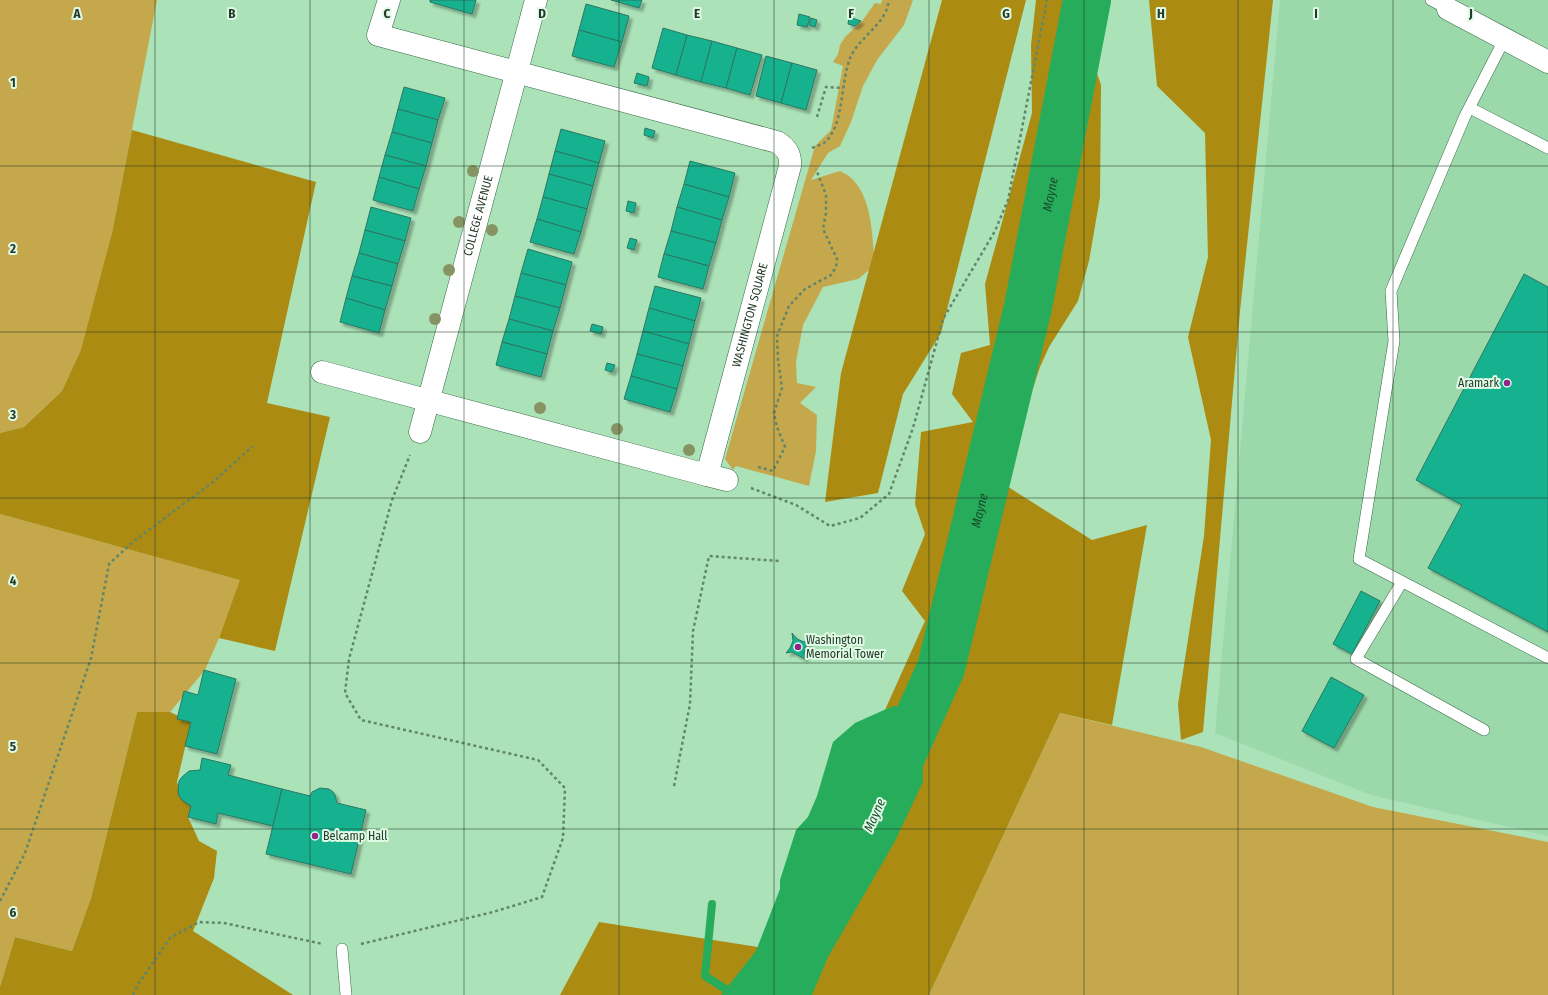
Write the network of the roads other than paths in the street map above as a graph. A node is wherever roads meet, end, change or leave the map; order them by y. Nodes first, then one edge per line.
1 (389, 0) edge
2 (536, 0) edge
3 (1440, 4) edge
4 (1504, 40) junction
5 (1548, 62) edge
6 (517, 73) junction
7 (1470, 108) junction
8 (1548, 148) edge
9 (322, 372) dead end
10 (429, 400) junction
11 (420, 432) road end
12 (1402, 582) junction
13 (1548, 658) edge
14 (1484, 730) dead end
15 (342, 949) road end
16 (346, 995) edge

1 - 6 street
2 - 6 street, COLLEGE AVENUE
3 - 4 street
4 - 5 street
4 - 7 lane
6 - 10 street, COLLEGE AVENUE
6 - 10 street, WASHINGTON SQUARE
7 - 8 lane
7 - 12 lane
9 - 10 street
10 - 11 street, COLLEGE AVENUE
12 - 13 lane
12 - 14 lane
15 - 16 lane

